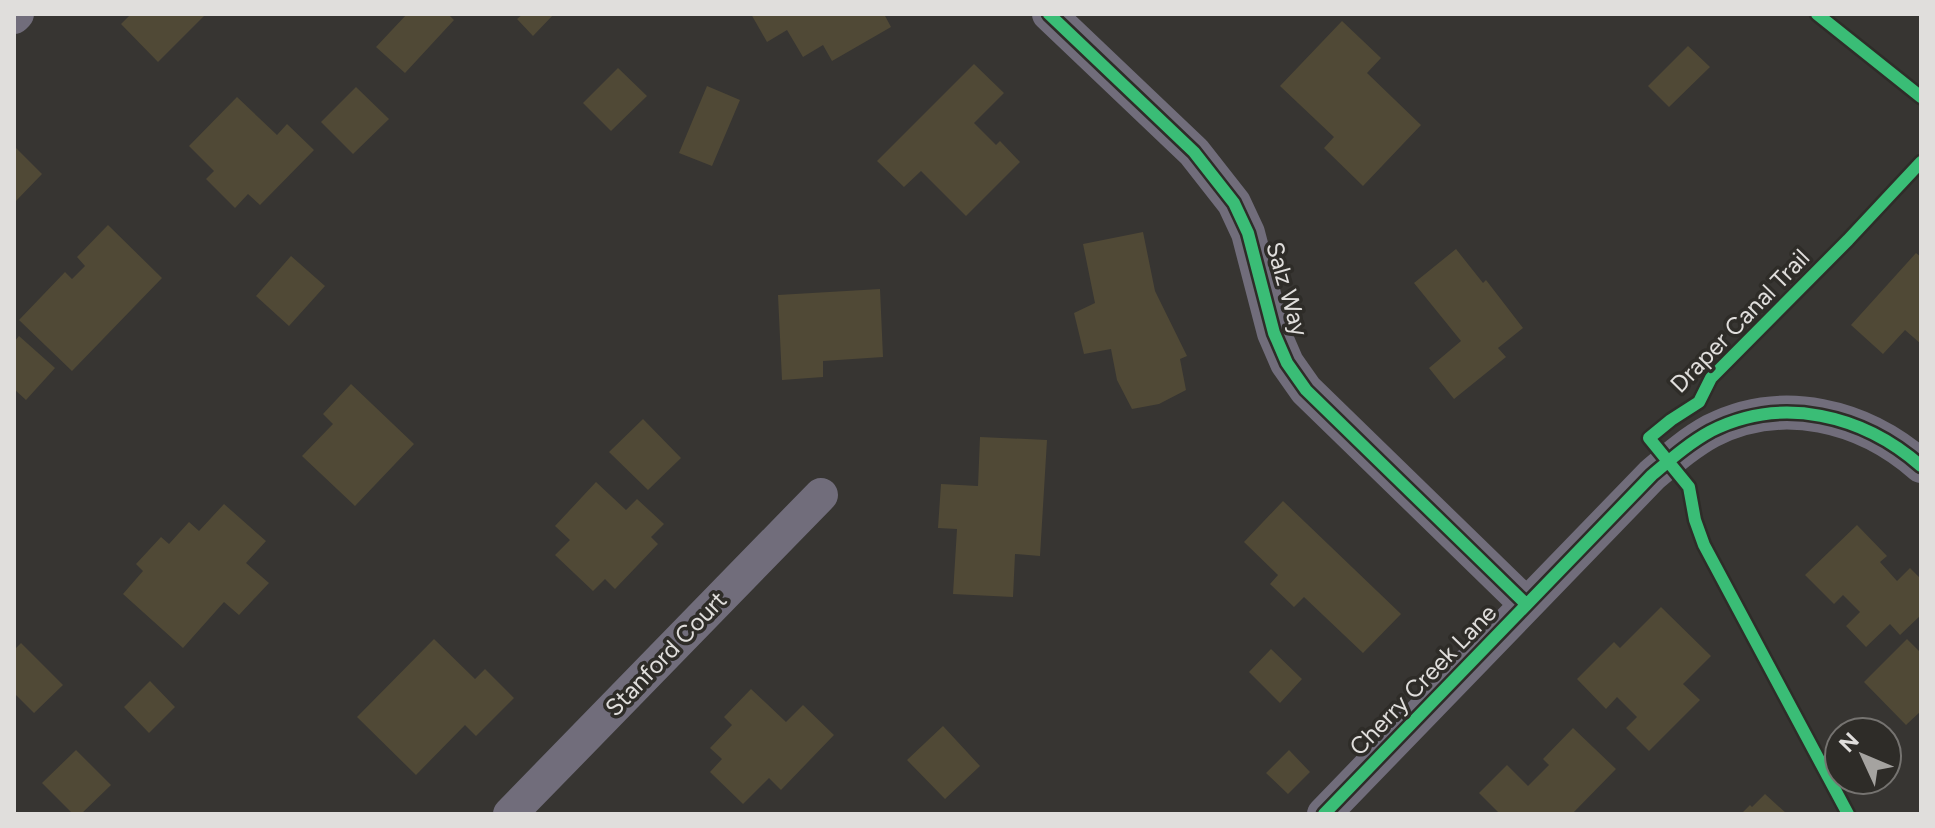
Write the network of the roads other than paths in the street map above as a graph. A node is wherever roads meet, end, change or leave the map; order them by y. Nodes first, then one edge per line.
1 (1049, 14) edge
2 (1921, 466) edge
3 (821, 495) dead end
4 (1526, 604) junction
5 (510, 814) edge
6 (1324, 814) edge

1 - 4 street, Salz Way
2 - 4 street, Cherry Creek Lane
3 - 5 street, Stanford Court
4 - 6 street, Cherry Creek Lane

